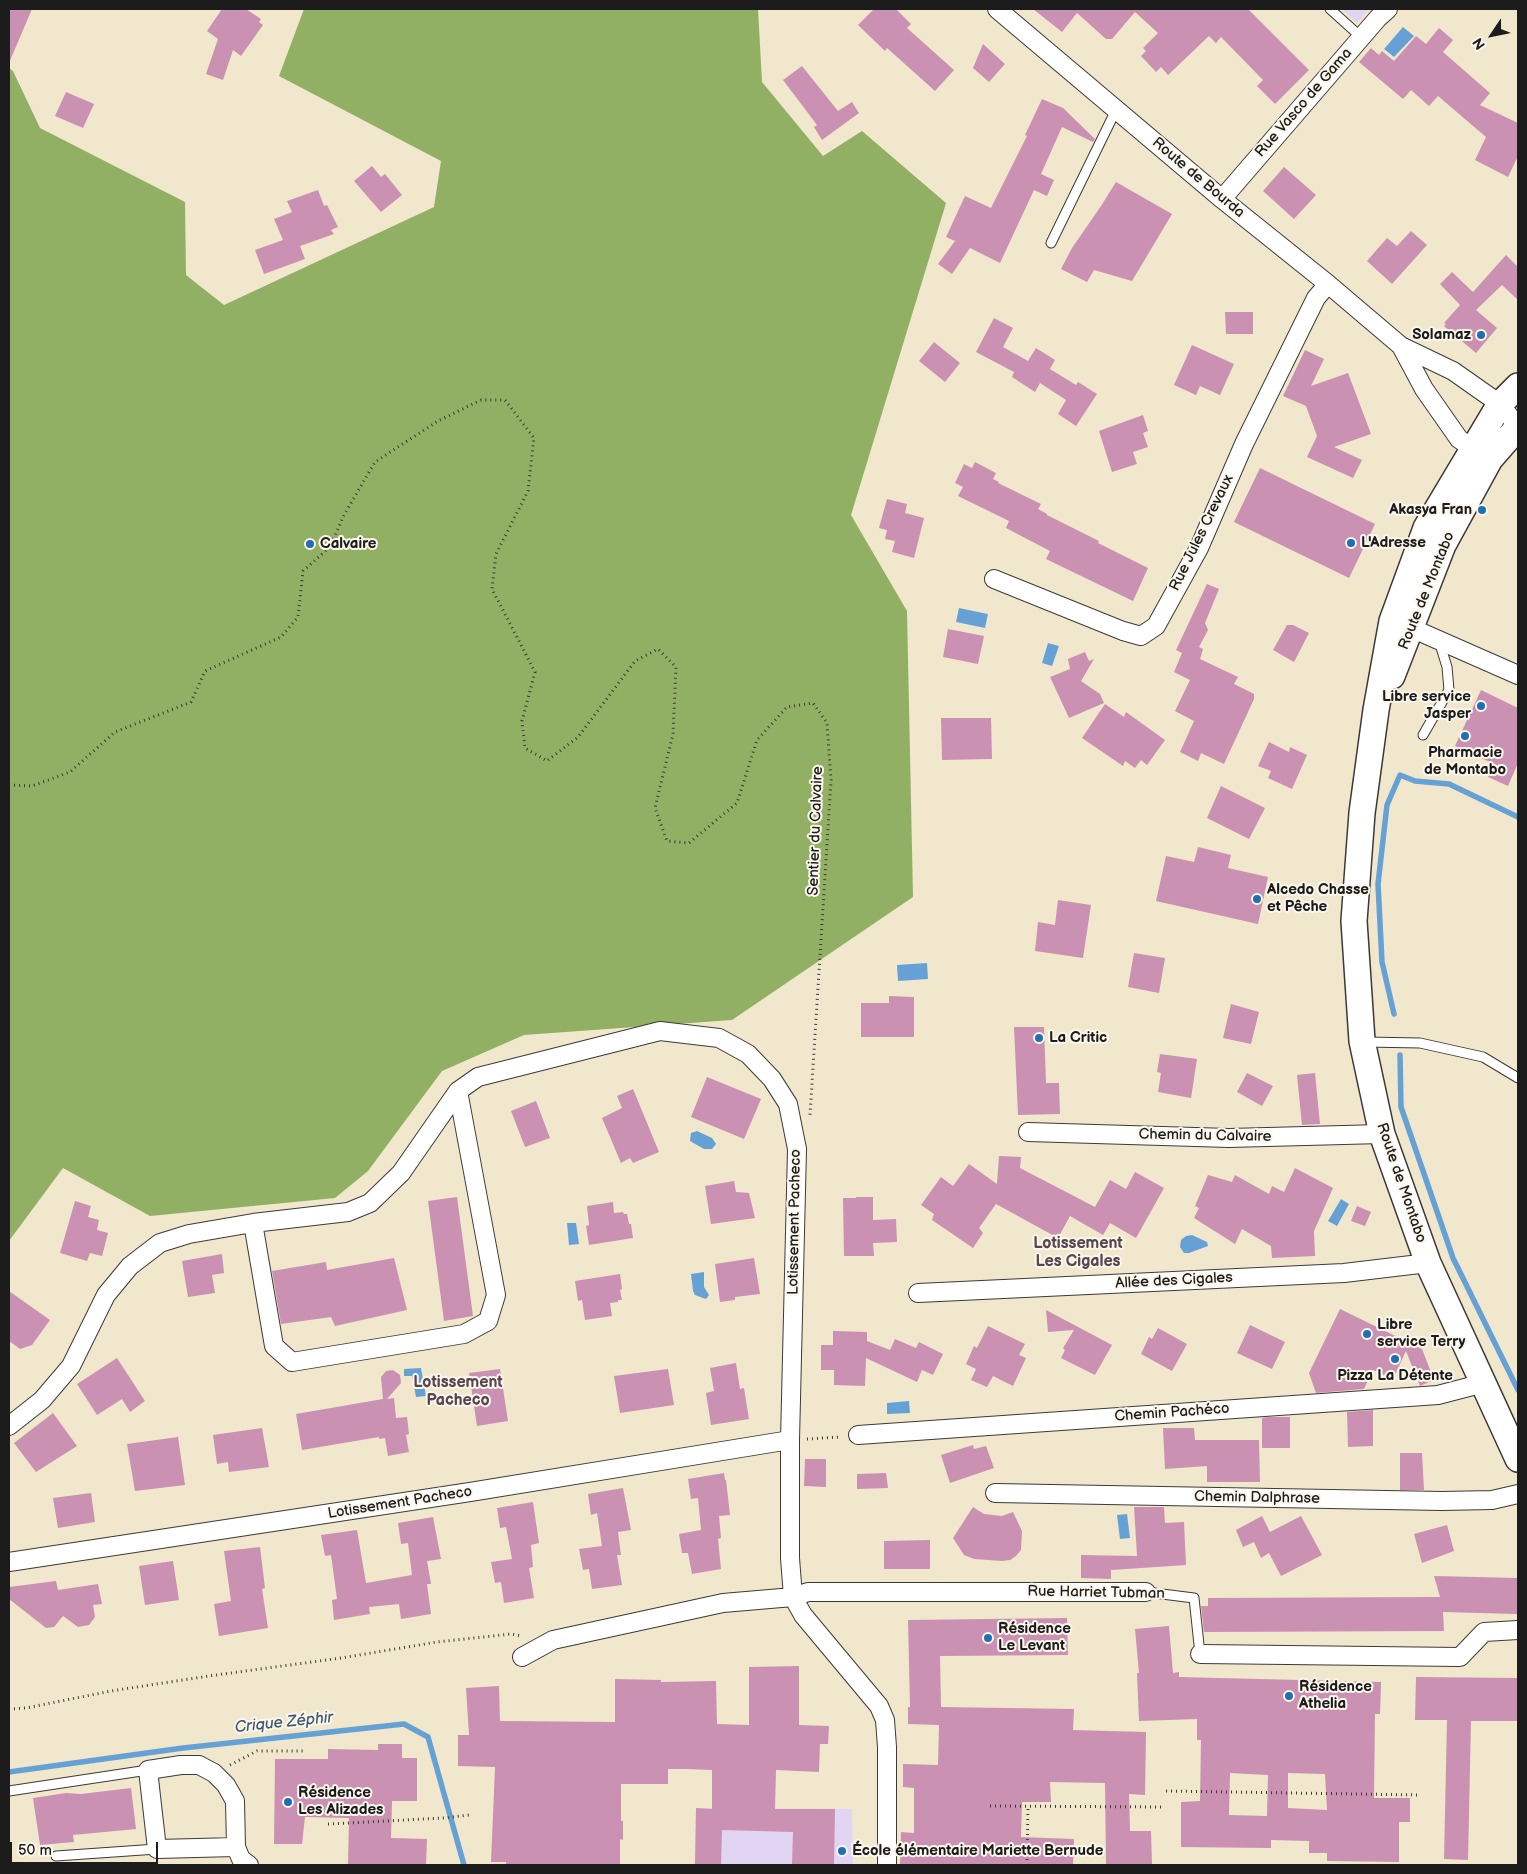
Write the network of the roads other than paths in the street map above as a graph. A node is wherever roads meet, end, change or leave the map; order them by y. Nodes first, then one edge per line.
1 (997, 9) edge
2 (1330, 9) edge
3 (1388, 9) edge
4 (1361, 37) junction
5 (1116, 110) junction
6 (1222, 199) junction
7 (1051, 243) dead end
8 (1328, 284) junction
9 (1401, 346) junction
10 (1518, 386) edge
11 (1500, 404) junction
12 (1518, 427) edge
13 (1481, 454) junction
14 (994, 579) dead end
15 (1401, 624) junction
16 (1439, 640) junction
17 (1518, 675) edge
18 (1423, 735) dead end
19 (1362, 1042) junction
20 (1518, 1078) edge
21 (458, 1091) junction
22 (1028, 1132) dead end
23 (1382, 1134) junction
24 (253, 1224) junction
25 (1428, 1263) junction
26 (918, 1293) dead end
27 (1484, 1383) junction
28 (9, 1426) edge
29 (858, 1436) road end
30 (790, 1440) junction
31 (1518, 1459) edge
32 (995, 1493) dead end
33 (1518, 1494) edge
34 (9, 1562) edge
35 (1146, 1592) joint
36 (794, 1597) junction
37 (1518, 1630) edge
38 (1200, 1654) joint
39 (522, 1657) dead end
40 (148, 1770) junction
41 (9, 1791) edge
42 (236, 1847) junction
43 (157, 1849) junction
44 (56, 1856) dead end
45 (249, 1865) edge
46 (887, 1865) edge

1 - 5 street, Route de Bourda
2 - 4 lane
3 - 4 street, Rue Vasco de Gama
4 - 6 street, Rue Vasco de Gama
5 - 6 street, Route de Bourda
5 - 7 lane
6 - 8 street, Route de Bourda
8 - 9 street, Route de Bourda
8 - 14 street, Rue Jules Crevaux
9 - 11 street, Route de Bourda
9 - 13 street, Route de Bourda
10 - 11 main road, Route de Montabo
11 - 12 street, Route de Bourda
11 - 13 main road, Route de Montabo
12 - 13 main road, Route de Montabo
13 - 15 main road, Route de Montabo
15 - 16 street
15 - 19 main road, Route de Montabo
16 - 17 street
16 - 18 lane
19 - 20 lane
19 - 23 main road, Route de Montabo
21 - 24 street, Lotissement Pacheco
21 - 24 street
21 - 30 street, Lotissement Pacheco
22 - 23 street, Chemin du Calvaire
23 - 25 main road, Route de Montabo
24 - 28 street, Lotissement Pacheco
25 - 26 street, Allée des Cigales
25 - 27 main road, Route de Montabo
27 - 29 street, Chemin Pachéco
27 - 31 main road, Route de Montabo
30 - 34 street, Lotissement Pacheco
30 - 36 street, Lotissement Pacheco
32 - 33 street, Chemin Dalphrase
35 - 36 street, Rue Harriet Tubman
35 - 38 lane, Rue Harriet Tubman
36 - 39 street, Rue Harriet Tubman
36 - 46 street
37 - 38 street, Rue Harriet Tubman
40 - 41 lane
40 - 42 street
40 - 43 street
42 - 43 street
42 - 45 street
43 - 44 lane

